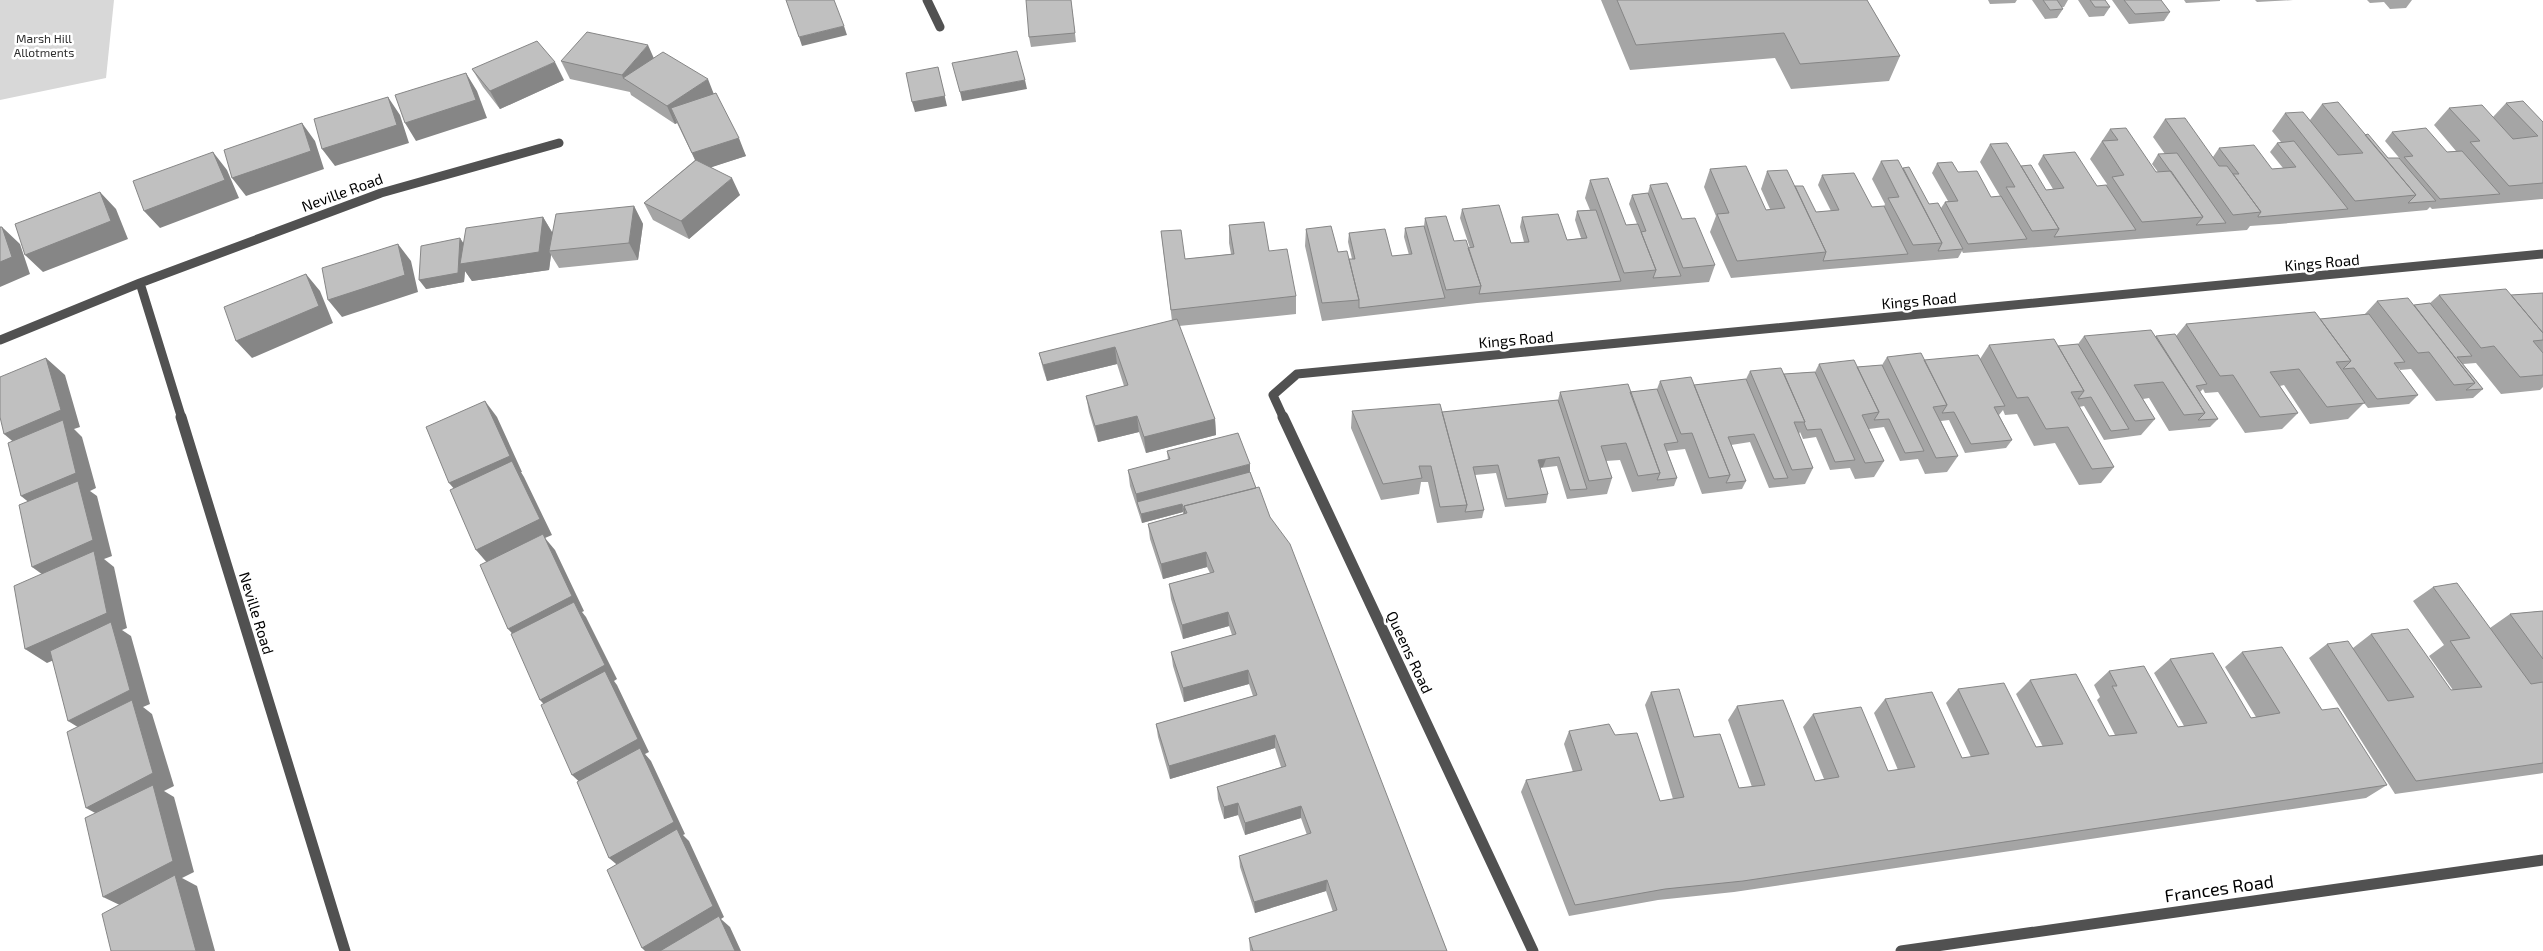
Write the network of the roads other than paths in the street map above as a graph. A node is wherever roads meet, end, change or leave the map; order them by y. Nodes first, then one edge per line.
1 (927, 0) edge
2 (940, 26) dead end
3 (559, 143) dead end
4 (2543, 254) edge
5 (140, 283) junction
6 (0, 340) edge
7 (1297, 374) joint
8 (2543, 860) edge
9 (345, 951) edge
10 (1533, 951) edge
11 (1901, 951) edge

1 - 2 street
3 - 5 street, Neville Road
4 - 7 street, Kings Road
5 - 6 street, Neville Road
5 - 9 street, Neville Road
7 - 10 street, Queens Road
8 - 11 street, Frances Road

